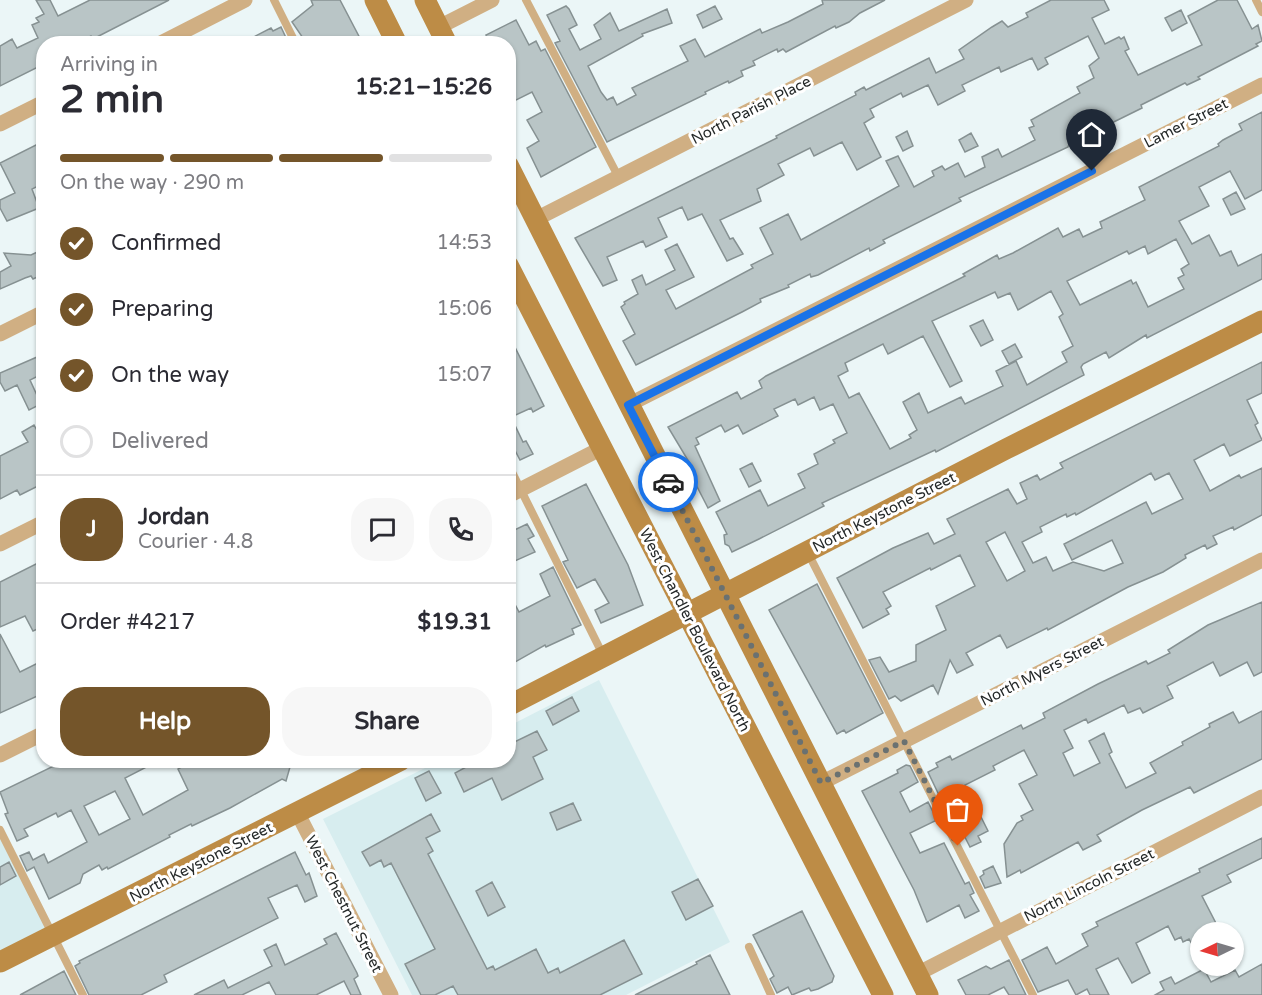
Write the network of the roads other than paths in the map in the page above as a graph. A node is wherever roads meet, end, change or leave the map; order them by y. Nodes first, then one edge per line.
1 (245, 0) edge
2 (274, 0) edge
3 (375, 0) edge
4 (424, 0) edge
5 (492, 0) edge
6 (526, 0) edge
7 (966, 0) edge
8 (1256, 0) edge
9 (1262, 12) edge
10 (443, 35) edge
11 (175, 36) edge
12 (292, 36) edge
13 (393, 36) edge
14 (1262, 85) edge
15 (36, 106) edge
16 (0, 124) edge
17 (619, 178) junction
18 (516, 180) edge
19 (536, 219) junction
20 (516, 285) edge
21 (36, 316) edge
22 (1262, 321) edge
23 (0, 334) edge
24 (628, 405) junction
25 (602, 448) junction
26 (516, 492) edge
27 (516, 495) edge
28 (36, 526) edge
29 (0, 544) edge
30 (807, 551) junction
31 (1262, 560) edge
32 (724, 594) junction
33 (687, 613) junction
34 (604, 656) junction
35 (516, 701) edge
36 (36, 737) edge
37 (904, 741) junction
38 (0, 755) edge
39 (386, 768) edge
40 (821, 783) junction
41 (1262, 797) edge
42 (298, 814) junction
43 (0, 830) edge
44 (1001, 931) junction
45 (54, 936) junction
46 (749, 947) dead end
47 (0, 962) edge
48 (917, 974) junction
49 (876, 993) edge
50 (83, 995) edge
51 (391, 995) edge
52 (771, 995) edge
53 (928, 995) edge
54 (1034, 995) edge

1 - 11 street
2 - 12 lane
3 - 13 main road
4 - 10 main road
5 - 10 street
6 - 17 lane
7 - 17 street, North Parish Place
8 - 9 lane
14 - 24 street, Lamer Street
15 - 16 street
17 - 19 street, North Parish Place
18 - 19 main road
19 - 24 main road
20 - 25 main road, West Chandler Boulevard North
21 - 23 street
22 - 30 main road, North Keystone Street
24 - 32 main road
25 - 26 street
25 - 33 main road, West Chandler Boulevard North
27 - 34 lane
28 - 29 street
30 - 32 main road, North Keystone Street
30 - 37 lane
31 - 37 street, North Myers Street
32 - 33 main road, North Keystone Street
32 - 40 main road
33 - 34 main road, North Keystone Street
33 - 49 main road, West Chandler Boulevard North
34 - 35 main road, North Keystone Street
36 - 38 street
37 - 40 street, North Myers Street
37 - 44 lane
39 - 42 main road, North Keystone Street
40 - 48 main road
41 - 44 street, North Lincoln Street
42 - 45 main road, North Keystone Street
42 - 51 street, West Chestnut Street
43 - 45 lane
44 - 48 street, North Lincoln Street
44 - 54 lane
45 - 47 main road, North Keystone Street
45 - 50 lane
46 - 52 lane
48 - 53 main road

